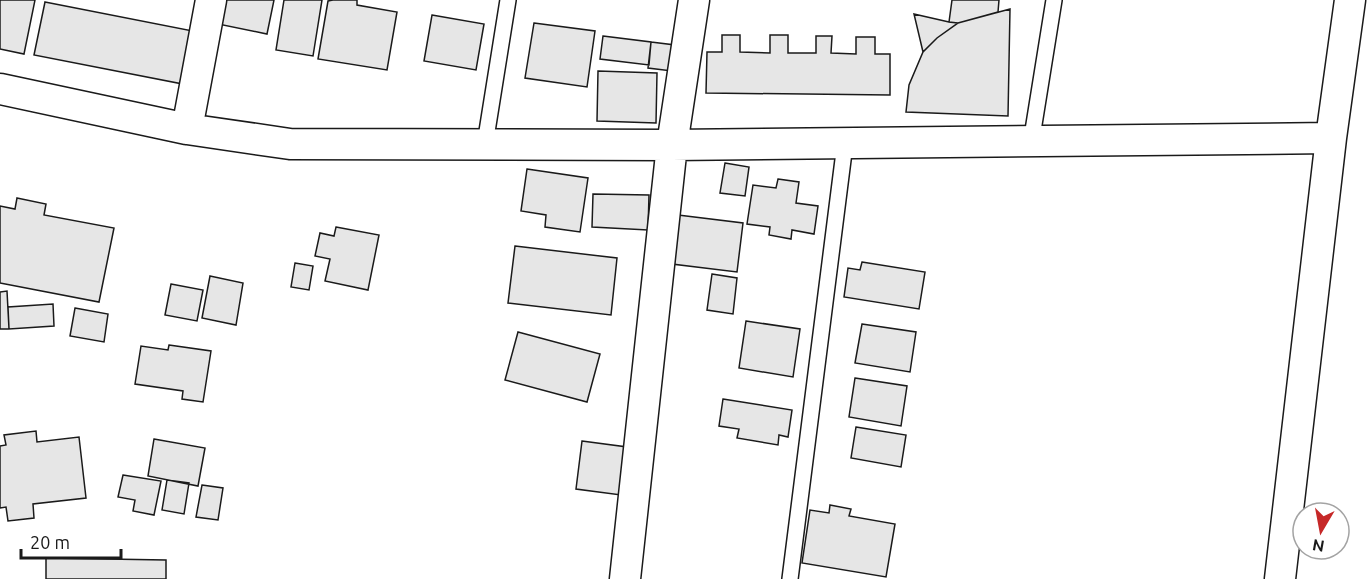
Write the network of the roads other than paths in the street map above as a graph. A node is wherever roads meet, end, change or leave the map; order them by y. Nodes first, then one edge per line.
1 (211, 0) edge
2 (508, 0) edge
3 (694, 0) edge
4 (1054, 0) edge
5 (1350, 0) edge
6 (0, 89) edge
7 (186, 129) junction
8 (1331, 138) junction
9 (1031, 143) junction
10 (485, 144) junction
11 (845, 144) junction
12 (672, 145) junction
13 (625, 579) edge
14 (790, 579) edge
15 (1280, 579) edge

1 - 7 street
2 - 10 lane
3 - 12 street
4 - 9 lane
5 - 8 street
6 - 7 street
7 - 10 street
8 - 9 street
8 - 15 street
9 - 11 street
10 - 12 street
11 - 12 street
11 - 14 lane
12 - 13 street

